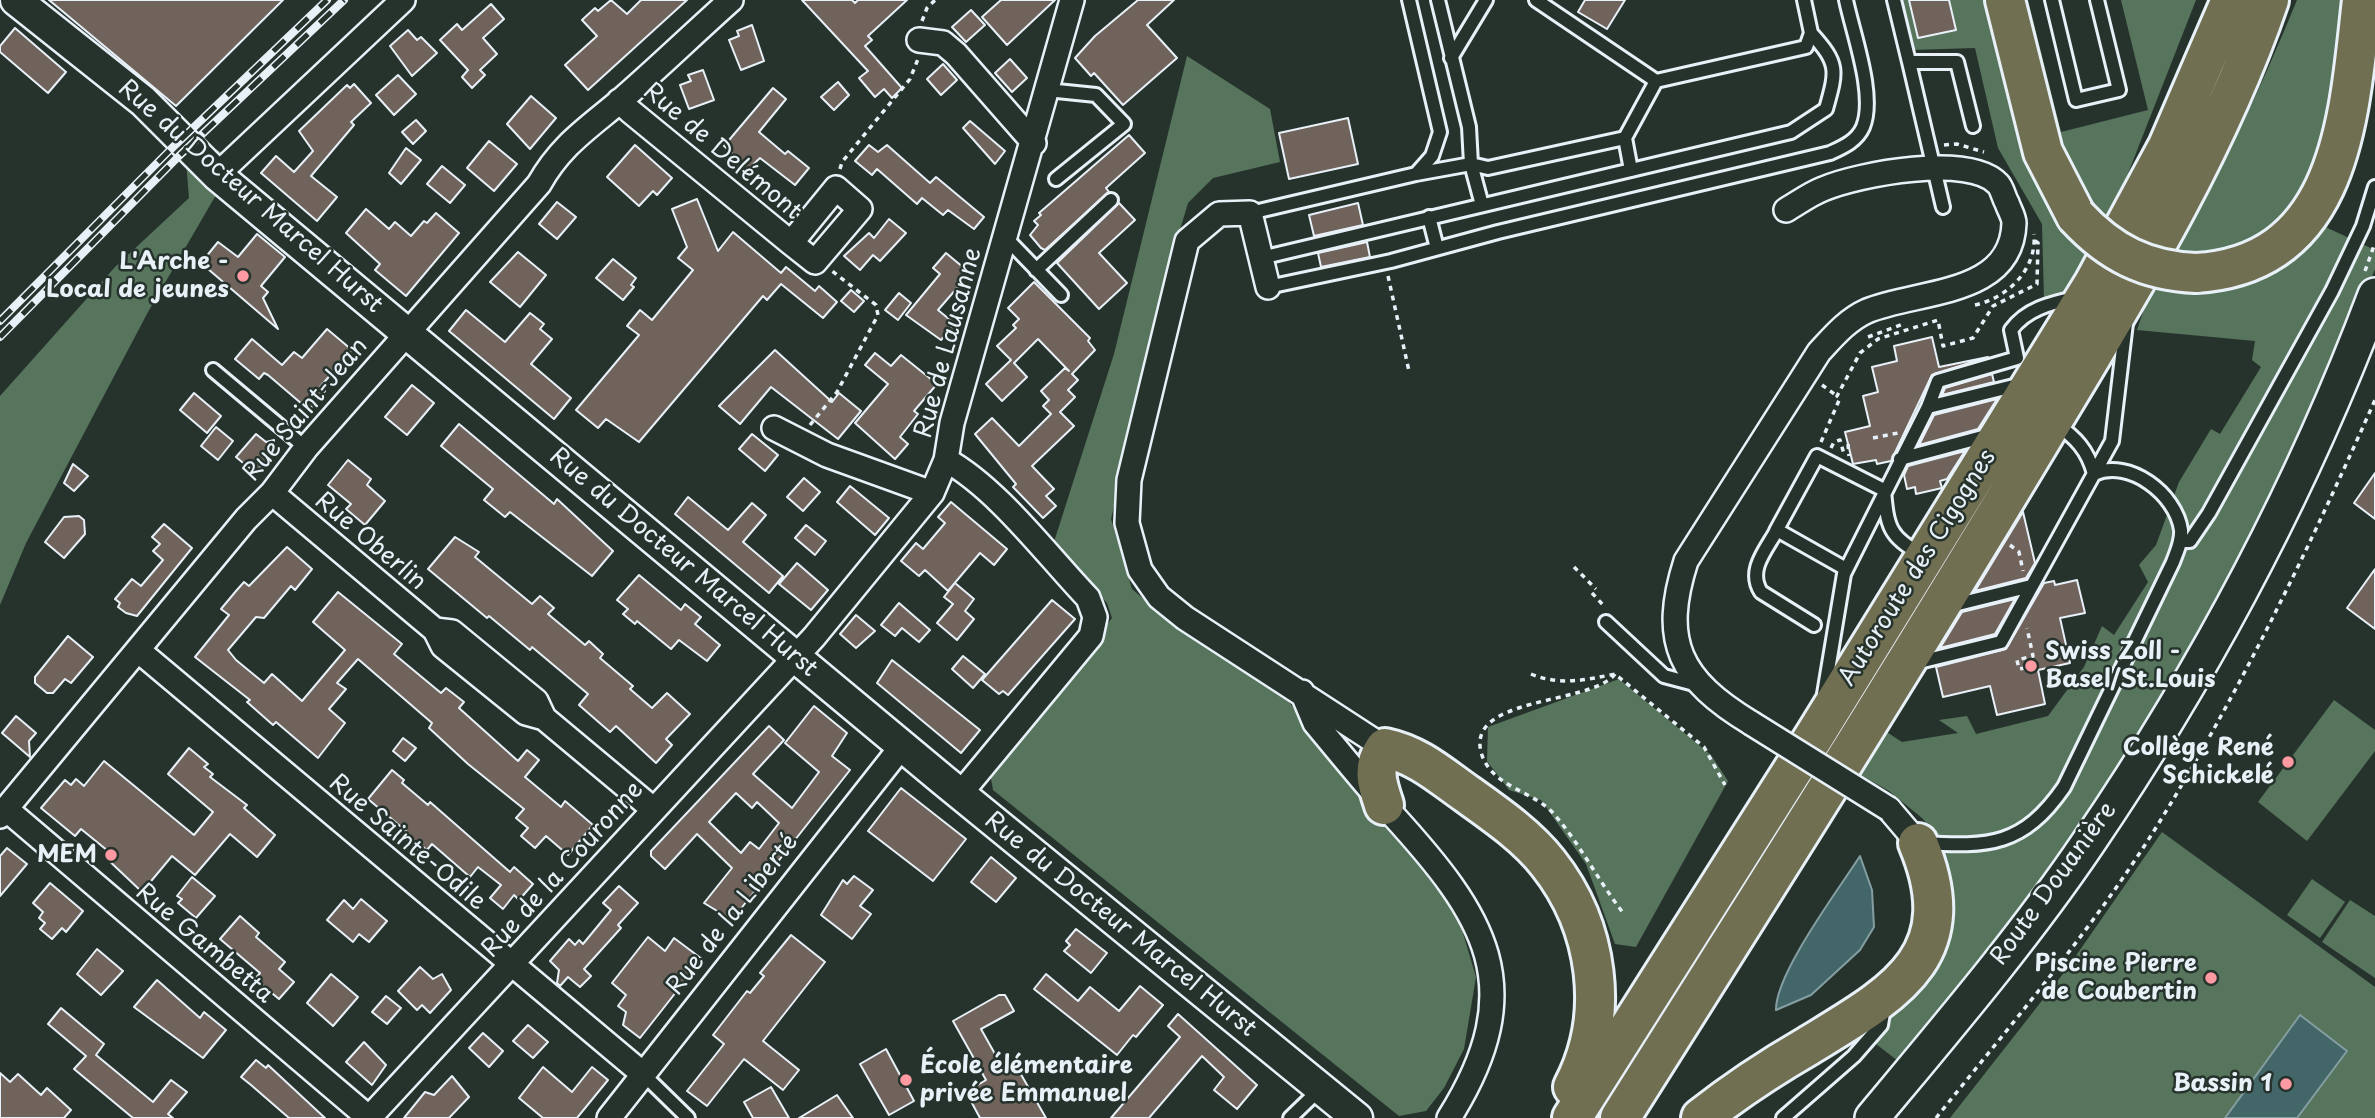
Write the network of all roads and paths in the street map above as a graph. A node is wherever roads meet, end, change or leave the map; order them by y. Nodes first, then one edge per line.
1 (16, 0) edge
2 (403, 0) edge
3 (732, 0) edge
4 (1072, 0) edge
5 (1409, 0) edge
6 (1438, 0) edge
7 (1486, 0) edge
8 (1536, 0) edge
9 (1804, 0) edge
10 (1846, 0) edge
11 (1894, 0) edge
12 (2005, 0) edge
13 (2052, 0) edge
14 (2098, 0) edge
15 (2231, 0) edge
16 (2269, 0) edge
17 (2362, 0) edge
18 (1811, 33) junction
19 (919, 40) joint
20 (1451, 58) junction
21 (1909, 62) junction
22 (1656, 81) junction
23 (1046, 90) junction
24 (619, 101) junction
25 (1973, 126) dead end
26 (1625, 138) junction
27 (1034, 143) junction
28 (1471, 164) junction
29 (1631, 170) junction
30 (1935, 170) junction
31 (1416, 174) junction
32 (217, 175) junction
33 (1056, 179) dead end
34 (2375, 187) edge
35 (836, 188) junction
36 (1111, 200) dead end
37 (1482, 205) junction
38 (1943, 207) dead end
39 (1786, 210) dead end
40 (1250, 213) junction
41 (1429, 218) junction
42 (1005, 237) junction
43 (2034, 240) dead end
44 (791, 243) junction
45 (2375, 243) edge
46 (1437, 248) junction
47 (1261, 258) junction
48 (815, 262) junction
49 (1385, 263) junction
50 (1036, 270) junction
51 (1268, 287) joint
52 (2368, 288) edge
53 (1061, 295) dead end
54 (2085, 295) junction
55 (2127, 299) junction
56 (408, 332) junction
57 (213, 370) dead end
58 (1409, 371) dead end
59 (2375, 400) edge
60 (1928, 407) junction
61 (2029, 413) junction
62 (774, 428) dead end
63 (799, 441) junction
64 (306, 448) junction
65 (1817, 456) junction
66 (1900, 459) junction
67 (946, 460) junction
68 (2094, 474) junction
69 (1884, 490) junction
70 (272, 493) junction
71 (932, 493) junction
72 (1776, 531) junction
73 (2180, 541) junction
74 (1943, 564) junction
75 (1574, 567) dead end
76 (1846, 569) junction
77 (2031, 586) junction
78 (1596, 589) dead end
79 (1592, 593) dead end
80 (1606, 607) dead end
81 (1939, 609) junction
82 (1606, 622) dead end
83 (1814, 625) dead end
84 (139, 651) junction
85 (795, 657) junction
86 (1904, 665) junction
87 (1531, 674) dead end
88 (1615, 674) junction
89 (1698, 685) junction
90 (1303, 692) junction
91 (1815, 735) junction
92 (902, 746) junction
93 (1385, 748) junction
94 (1725, 785) dead end
95 (960, 794) junction
96 (1384, 805) junction
97 (653, 809) junction
98 (3, 812) edge
99 (1918, 843) junction
100 (1624, 914) dead end
101 (512, 965) junction
102 (1885, 999) junction
103 (643, 1074) junction
104 (1320, 1089) junction
105 (369, 1118) edge
106 (609, 1118) edge
107 (688, 1118) edge
108 (1290, 1118) edge
109 (1357, 1118) edge
110 (1449, 1118) edge
111 (1557, 1118) edge
112 (1572, 1118) edge
113 (1620, 1118) edge
114 (1701, 1118) edge
115 (1783, 1118) edge
116 (1872, 1118) edge
117 (1936, 1118) edge

1 - 32 street, Rue du Docteur Marcel Hurst
2 - 32 street
3 - 24 street, Rue Saint-Jean
4 - 23 street, Rue de Lausanne
5 - 31 lane
6 - 20 lane
7 - 20 lane
8 - 22 lane
9 - 18 lane
10 - 46 lane
11 - 21 lane
12 - 17 highway, bridge
13 - 14 lane
15 - 54 highway, Autoroute des Cigognes
16 - 55 highway, Autoroute des Cigognes
18 - 22 lane
18 - 29 lane
19 - 27 street
19 - 35 path, Rue de Delémont
20 - 28 lane
21 - 25 lane
21 - 30 lane
22 - 26 lane
23 - 27 street, Rue de Lausanne
23 - 33 lane
24 - 44 street, Rue de Delémont
24 - 56 street, Rue Saint-Jean
26 - 28 lane
26 - 29 lane
27 - 42 street, Rue de Lausanne
28 - 31 lane
28 - 37 lane
29 - 37 lane
30 - 38 lane
30 - 39 street
30 - 89 street
31 - 40 lane
32 - 56 street, Rue du Docteur Marcel Hurst
34 - 73 lane
35 - 44 street, Rue de Delémont
35 - 48 street, Rue de Delémont
36 - 50 lane
37 - 41 lane
40 - 47 street
40 - 90 street
41 - 46 lane
41 - 47 lane
42 - 50 lane
42 - 67 street, Rue de Lausanne
43 - 65 path
44 - 48 street, Rue de Delémont
45 - 52 path
46 - 49 lane
47 - 51 street
48 - 63 path
49 - 51 lane
49 - 58 path
50 - 53 lane
52 - 116 main road, Route Douanière
54 - 60 lane
54 - 61 highway, Autoroute des Cigognes
55 - 61 highway, Autoroute des Cigognes
55 - 68 lane
56 - 64 street, Rue Saint-Jean
56 - 85 street, Rue du Docteur Marcel Hurst
57 - 64 lane
59 - 117 path
60 - 61 lane
60 - 66 lane
61 - 66 lane
61 - 68 lane
61 - 74 highway, Autoroute des Cigognes
62 - 63 street
63 - 71 street
64 - 70 street, Rue Saint-Jean
65 - 69 lane
65 - 72 lane
66 - 69 lane
67 - 71 street, Rue de Lausanne
67 - 95 street
68 - 73 lane
68 - 77 lane
69 - 74 lane
69 - 76 lane
70 - 84 street, Rue Saint-Jean
70 - 97 street, Rue Oberlin
71 - 85 street, Rue de Lausanne
72 - 76 lane
72 - 83 lane
73 - 99 lane
74 - 81 highway, Autoroute des Cigognes
74 - 91 highway, Autoroute des Cigognes
75 - 78 path
76 - 91 lane
77 - 81 lane
77 - 86 lane
79 - 80 path
81 - 86 highway, Autoroute des Cigognes
82 - 89 lane
84 - 98 street, Rue Saint-Jean
84 - 101 street, Rue Sainte-Odile
85 - 92 street, Rue du Docteur Marcel Hurst
85 - 97 street, Rue de la Couronne
86 - 113 highway, Autoroute des Cigognes
87 - 88 path
88 - 94 path
88 - 100 path
89 - 99 street, bridge
90 - 93 street
90 - 96 street
91 - 112 highway, Autoroute des Cigognes
92 - 95 street, Rue du Docteur Marcel Hurst
92 - 103 street, Rue de la Liberté
93 - 96 highway
93 - 111 highway
95 - 104 street, Rue du Docteur Marcel Hurst
96 - 110 street
97 - 101 street, Rue de la Couronne
98 - 105 street, Rue Gambetta
99 - 102 highway
101 - 103 street, Rue Sainte-Odile
101 - 105 street, Rue de la Couronne
102 - 114 highway
102 - 115 lane
103 - 106 street, Rue de la Liberté
103 - 107 lane
104 - 108 lane
104 - 109 street, Rue du Docteur Marcel Hurst

